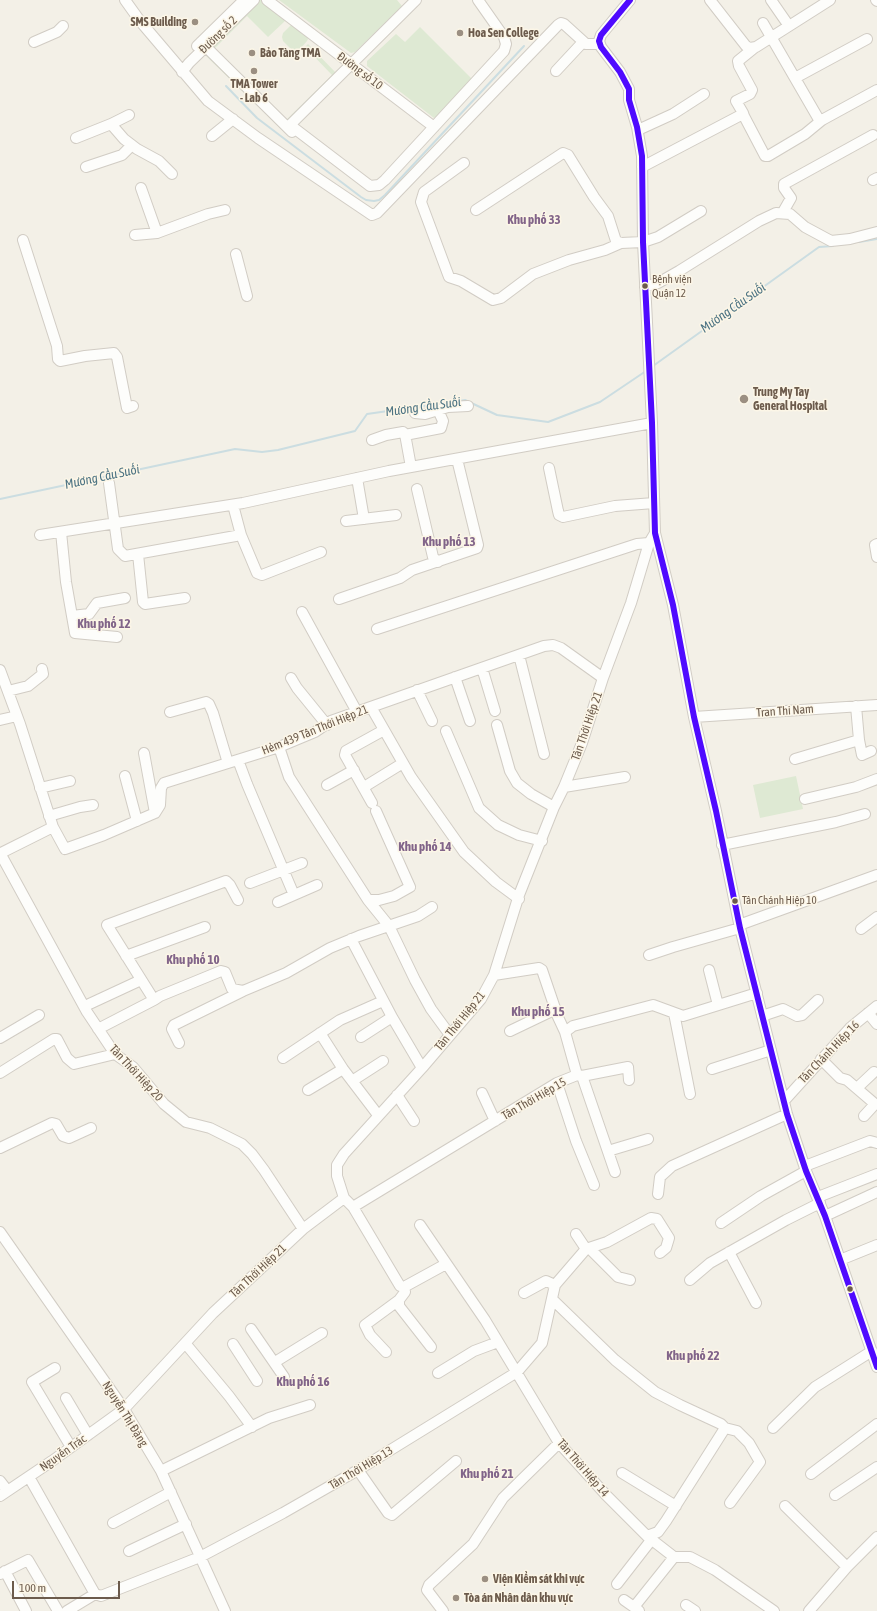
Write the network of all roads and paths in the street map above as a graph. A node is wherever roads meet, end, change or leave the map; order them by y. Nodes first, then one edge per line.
1 (125, 0) edge
2 (244, 0) edge
3 (254, 0) edge
4 (267, 0) edge
5 (416, 0) edge
6 (478, 0) edge
7 (630, 0) edge
8 (710, 0) edge
9 (771, 0) edge
10 (830, 0) edge
11 (763, 24) dead end
12 (63, 26) dead end
13 (789, 26) junction
14 (771, 38) junction
15 (867, 39) dead end
16 (34, 42) dead end
17 (583, 42) junction
18 (600, 44) junction
19 (203, 45) junction
20 (754, 48) junction
21 (351, 64) junction
22 (180, 69) junction
23 (556, 71) dead end
24 (794, 78) junction
25 (877, 90) edge
26 (704, 94) dead end
27 (129, 115) dead end
28 (744, 116) junction
29 (233, 119) junction
30 (822, 120) junction
31 (111, 124) junction
32 (434, 127) junction
33 (638, 130) junction
34 (873, 135) dead end
35 (212, 136) dead end
36 (76, 138) dead end
37 (300, 140) dead end
38 (132, 145) junction
39 (464, 163) dead end
40 (86, 167) dead end
41 (642, 167) junction
42 (172, 174) dead end
43 (140, 188) dead end
44 (225, 210) dead end
45 (476, 210) dead end
46 (701, 211) dead end
47 (783, 212) junction
48 (877, 232) edge
49 (157, 233) junction
50 (135, 235) dead end
51 (23, 240) dead end
52 (643, 242) junction
53 (621, 243) junction
54 (236, 254) dead end
55 (645, 287) junction
56 (248, 296) dead end
57 (133, 406) dead end
58 (468, 406) dead end
59 (438, 410) junction
60 (415, 412) dead end
61 (652, 423) junction
62 (405, 435) junction
63 (372, 440) dead end
64 (457, 459) junction
65 (411, 467) junction
66 (549, 468) dead end
67 (357, 478) junction
68 (109, 483) dead end
69 (417, 489) dead end
70 (654, 503) junction
71 (233, 505) junction
72 (396, 515) dead end
73 (364, 519) junction
74 (346, 521) dead end
75 (114, 523) junction
76 (61, 532) junction
77 (655, 533) junction
78 (40, 535) dead end
79 (241, 535) junction
80 (649, 543) junction
81 (877, 544) edge
82 (321, 552) dead end
83 (138, 554) junction
84 (877, 557) edge
85 (438, 562) junction
86 (125, 598) dead end
87 (185, 598) dead end
88 (339, 599) dead end
89 (302, 612) dead end
90 (72, 616) junction
91 (377, 629) dead end
92 (117, 637) dead end
93 (519, 655) junction
94 (482, 668) junction
95 (0, 670) edge
96 (42, 670) dead end
97 (455, 677) junction
98 (291, 678) dead end
99 (603, 678) junction
100 (417, 690) junction
101 (8, 691) junction
102 (856, 706) junction
103 (877, 706) edge
104 (371, 707) junction
105 (495, 711) dead end
106 (170, 712) dead end
107 (357, 712) junction
108 (18, 716) junction
109 (694, 717) junction
110 (0, 720) edge
111 (470, 721) dead end
112 (432, 722) dead end
113 (327, 725) junction
114 (497, 725) dead end
115 (384, 730) junction
116 (446, 731) dead end
117 (859, 740) junction
118 (279, 747) junction
119 (871, 751) dead end
120 (144, 753) dead end
121 (544, 754) dead end
122 (795, 759) dead end
123 (233, 761) junction
124 (403, 763) junction
125 (354, 770) junction
126 (125, 776) dead end
127 (625, 777) dead end
128 (877, 779) edge
129 (70, 781) dead end
130 (327, 785) dead end
131 (564, 787) junction
132 (40, 788) junction
133 (364, 788) junction
134 (805, 799) dead end
135 (93, 805) dead end
136 (554, 807) junction
137 (155, 813) junction
138 (865, 814) dead end
139 (49, 816) junction
140 (137, 821) junction
141 (52, 827) junction
142 (542, 841) junction
143 (722, 845) junction
144 (0, 853) edge
145 (302, 864) dead end
146 (284, 870) junction
147 (877, 875) edge
148 (250, 883) dead end
149 (317, 886) dead end
150 (294, 895) junction
151 (519, 898) junction
152 (238, 900) dead end
153 (368, 900) junction
154 (278, 902) dead end
155 (432, 908) dead end
156 (877, 917) edge
157 (389, 926) junction
158 (205, 927) dead end
159 (739, 927) junction
160 (861, 929) dead end
161 (351, 939) junction
162 (649, 955) dead end
163 (126, 956) junction
164 (709, 970) dead end
165 (494, 975) junction
166 (141, 980) junction
167 (243, 991) junction
168 (757, 993) junction
169 (154, 1000) junction
170 (818, 1000) dead end
171 (383, 1001) junction
172 (718, 1005) junction
173 (84, 1006) junction
174 (877, 1006) edge
175 (556, 1009) junction
176 (868, 1013) junction
177 (674, 1014) junction
178 (39, 1015) dead end
179 (762, 1016) junction
180 (392, 1017) junction
181 (877, 1024) edge
182 (98, 1029) junction
183 (510, 1031) dead end
184 (565, 1032) junction
185 (320, 1033) junction
186 (450, 1035) junction
187 (361, 1037) dead end
188 (0, 1038) edge
189 (179, 1043) dead end
190 (771, 1050) junction
191 (115, 1054) junction
192 (283, 1058) dead end
193 (820, 1059) junction
194 (383, 1061) dead end
195 (422, 1068) junction
196 (343, 1069) junction
197 (712, 1069) dead end
198 (874, 1072) dead end
199 (0, 1073) edge
200 (579, 1076) junction
201 (629, 1080) dead end
202 (352, 1081) junction
203 (557, 1084) junction
204 (857, 1088) junction
205 (308, 1090) dead end
206 (482, 1094) dead end
207 (690, 1094) dead end
208 (397, 1095) junction
209 (784, 1101) junction
210 (787, 1114) junction
211 (378, 1115) junction
212 (864, 1116) dead end
213 (414, 1121) dead end
214 (495, 1121) junction
215 (91, 1128) dead end
216 (648, 1139) dead end
217 (877, 1143) edge
218 (0, 1148) edge
219 (608, 1151) junction
220 (806, 1168) junction
221 (615, 1172) dead end
222 (877, 1174) edge
223 (594, 1185) dead end
224 (877, 1192) edge
225 (658, 1194) dead end
226 (344, 1198) junction
227 (819, 1200) junction
228 (353, 1207) junction
229 (825, 1216) junction
230 (721, 1223) dead end
231 (420, 1225) dead end
232 (304, 1229) junction
233 (0, 1232) edge
234 (576, 1234) dead end
235 (877, 1245) edge
236 (588, 1248) junction
237 (729, 1252) junction
238 (660, 1254) dead end
239 (840, 1260) junction
240 (446, 1264) junction
241 (630, 1280) dead end
242 (690, 1280) dead end
243 (555, 1285) junction
244 (404, 1287) junction
245 (524, 1293) dead end
246 (552, 1299) junction
247 (399, 1300) junction
248 (756, 1303) dead end
249 (251, 1328) dead end
250 (322, 1333) dead end
251 (498, 1342) junction
252 (185, 1343) junction
253 (233, 1344) dead end
254 (431, 1347) dead end
255 (872, 1351) junction
256 (386, 1352) dead end
257 (275, 1362) junction
258 (877, 1366) edge
259 (55, 1368) dead end
260 (517, 1372) junction
261 (438, 1373) dead end
262 (284, 1377) dead end
263 (257, 1381) dead end
264 (66, 1398) dead end
265 (310, 1405) dead end
266 (124, 1409) junction
267 (877, 1424) edge
268 (252, 1427) junction
269 (725, 1428) junction
270 (773, 1428) dead end
271 (88, 1435) junction
272 (559, 1443) junction
273 (71, 1447) junction
274 (456, 1462) dead end
275 (877, 1467) edge
276 (358, 1470) junction
277 (161, 1471) junction
278 (622, 1473) dead end
279 (811, 1474) dead end
280 (28, 1477) junction
281 (0, 1481) edge
282 (171, 1492) junction
283 (4, 1493) edge
284 (835, 1495) dead end
285 (730, 1503) dead end
286 (676, 1506) junction
287 (785, 1506) dead end
288 (113, 1523) dead end
289 (186, 1524) junction
290 (649, 1537) junction
291 (877, 1537) edge
292 (129, 1552) dead end
293 (200, 1557) junction
294 (674, 1557) junction
295 (847, 1567) junction
296 (3, 1572) edge
297 (617, 1584) dead end
298 (95, 1594) junction
299 (624, 1600) dead end
300 (686, 1605) dead end
301 (637, 1609) edge
302 (26, 1611) edge
303 (58, 1611) edge
304 (67, 1611) edge
305 (225, 1611) edge
306 (443, 1611) edge
307 (695, 1611) edge
308 (774, 1611) edge
309 (809, 1611) edge

1 - 22 street
2 - 19 street, Đường số 2
3 - 19 street, Đường số 2
4 - 21 street, Đường số 10
5 - 21 street
6 - 32 street
7 - 18 street
8 - 20 street
9 - 13 street
10 - 13 street
11 - 14 street
12 - 16 street
13 - 14 street
14 - 20 street
14 - 24 street
15 - 24 street
17 - 18 street
17 - 23 street
17 - 29 street
18 - 33 street
19 - 22 street, Đường số 2
19 - 37 street
20 - 28 street
21 - 32 street, Đường số 10
21 - 32 street
22 - 29 street
24 - 30 street
25 - 30 street
26 - 33 street
27 - 31 street
28 - 30 street
28 - 41 street
29 - 35 street
31 - 36 street
31 - 38 street
33 - 41 street
34 - 47 street
38 - 40 street
38 - 42 street
39 - 53 street
41 - 52 street
43 - 49 street
44 - 49 street
45 - 53 street
46 - 52 street
47 - 48 street
47 - 55 street
49 - 50 street
51 - 57 street
52 - 53 street
52 - 55 street
54 - 56 street
55 - 61 street
58 - 59 street
59 - 60 street
59 - 62 street
61 - 64 street
61 - 70 street
62 - 63 street
62 - 65 street
64 - 65 street
64 - 85 street
65 - 67 street
66 - 70 street
67 - 71 street
67 - 73 street
68 - 75 street
69 - 85 street
70 - 77 street
71 - 75 street
71 - 79 street
72 - 73 street
73 - 74 street
75 - 76 street
75 - 83 street
76 - 78 street
76 - 90 street
77 - 80 street, Tân Thới Hiệp 21
77 - 109 street
79 - 82 street
79 - 83 street
80 - 91 street
80 - 99 street, Tân Thới Hiệp 21
81 - 84 street
83 - 87 street
85 - 88 street
86 - 90 street
89 - 107 street
90 - 92 street
93 - 94 street, Hẻm 439 Tân Thới Hiệp 21
93 - 99 street, Hẻm 439 Tân Thới Hiệp 21
93 - 121 street
94 - 97 street, Hẻm 439 Tân Thới Hiệp 21
94 - 105 street
95 - 101 street
96 - 101 street
97 - 100 street, Hẻm 439 Tân Thới Hiệp 21
97 - 111 street
98 - 113 street
99 - 131 street, Tân Thới Hiệp 21
100 - 104 street, Hẻm 439 Tân Thới Hiệp 21
100 - 112 street
101 - 108 street
102 - 103 street, Tran Thi Nam
102 - 109 street, Tran Thi Nam
102 - 117 street
104 - 107 street, Hẻm 439 Tân Thới Hiệp 21
104 - 115 street
106 - 123 street
107 - 113 street, Hẻm 439 Tân Thới Hiệp 21
108 - 110 street
108 - 132 street
109 - 143 street
113 - 118 street, Hẻm 439 Tân Thới Hiệp 21
114 - 136 street
115 - 124 street
115 - 125 street
116 - 142 street
117 - 119 street
117 - 122 street
118 - 123 street, Hẻm 439 Tân Thới Hiệp 21
118 - 153 street
120 - 137 street
123 - 137 street, Hẻm 439 Tân Thới Hiệp 21
123 - 146 street
124 - 133 street
124 - 151 street
125 - 130 street
125 - 133 street
126 - 140 street
127 - 131 street
128 - 134 street
129 - 132 street
131 - 136 street, Tân Thới Hiệp 21
132 - 139 street
133 - 153 street
135 - 139 street
136 - 142 street, Tân Thới Hiệp 21
137 - 140 street
138 - 143 street
139 - 141 street
140 - 141 street
141 - 144 street
142 - 151 street, Tân Thới Hiệp 21
143 - 159 street
144 - 173 street, Tân Thới Hiệp 20
145 - 146 street
146 - 148 street
146 - 150 street
147 - 159 street
149 - 150 street
150 - 154 street
151 - 165 street, Tân Thới Hiệp 21
152 - 163 street
153 - 157 street
155 - 157 street
156 - 160 street
157 - 161 street
157 - 186 street
158 - 163 street
159 - 162 street
159 - 168 street
161 - 167 street
161 - 171 street
163 - 166 street
164 - 172 street
165 - 175 street, Tân Thới Hiệp 15
165 - 186 street, Tân Thới Hiệp 21
166 - 169 street
166 - 173 street
167 - 169 street
167 - 189 street
168 - 172 street
168 - 179 street
169 - 182 street
170 - 179 street
171 - 180 street
171 - 185 street
172 - 177 street
173 - 182 street, Tân Thới Hiệp 20
174 - 176 street, Tân Chánh Hiệp 16
175 - 183 street
175 - 184 street, Tân Thới Hiệp 15
176 - 181 street
176 - 193 street, Tân Chánh Hiệp 16
177 - 184 street
177 - 207 street
178 - 188 street
179 - 190 street
180 - 187 street
180 - 195 street
182 - 191 street, Tân Thới Hiệp 20
184 - 200 street, Tân Thới Hiệp 15
185 - 192 street
185 - 196 street
186 - 195 street, Tân Thới Hiệp 21
190 - 197 street
190 - 209 street
191 - 199 street
191 - 232 street, Tân Thới Hiệp 20
193 - 204 street
193 - 209 street, Tân Chánh Hiệp 16
194 - 202 street
195 - 208 street, Tân Thới Hiệp 21
196 - 202 street
196 - 205 street
198 - 204 street
200 - 201 street
200 - 203 street, Tân Thới Hiệp 15
200 - 219 street
202 - 211 street
203 - 214 street, Tân Thới Hiệp 15
203 - 223 street
204 - 212 street
206 - 214 street
208 - 211 street, Tân Thới Hiệp 21
208 - 213 street
209 - 210 street
210 - 220 street
210 - 225 street
211 - 226 street, Tân Thới Hiệp 21
214 - 228 street, Tân Thới Hiệp 15
215 - 218 street
216 - 219 street
217 - 220 street
219 - 221 street
220 - 227 street
220 - 230 street
222 - 227 street
224 - 229 street
226 - 228 street
226 - 232 street, Tân Thới Hiệp 21
227 - 229 street
227 - 237 street
228 - 244 street
229 - 239 street
231 - 240 street, Tân Thới Hiệp 14
232 - 252 street, Tân Thới Hiệp 21
233 - 266 street, Nguyễn Thị Đặng
234 - 236 street
235 - 239 street
236 - 238 street
236 - 241 street
236 - 243 street
237 - 242 street
237 - 248 street
239 - 255 street
240 - 244 street
240 - 251 street, Tân Thới Hiệp 14
243 - 245 street
243 - 246 street, Tân Thới Hiệp 13
244 - 247 street
246 - 260 street, Tân Thới Hiệp 13
246 - 269 street
247 - 254 street
247 - 256 street
249 - 257 street
250 - 257 street
251 - 260 street, Tân Thới Hiệp 14
251 - 261 street
252 - 266 street, Tân Thới Hiệp 21
252 - 268 street
253 - 263 street
255 - 258 street
255 - 270 street
257 - 262 street
259 - 273 street
260 - 272 street, Tân Thới Hiệp 14
260 - 276 street, Tân Thới Hiệp 13
264 - 271 street
265 - 268 street
266 - 271 street, Nguyễn Trác
266 - 277 street, Nguyễn Thị Đặng
267 - 279 street
268 - 277 street
269 - 285 street
269 - 286 street
271 - 273 street, Nguyễn Trác
272 - 290 street, Tân Thới Hiệp 14
272 - 306 street
273 - 280 street, Nguyễn Trác
274 - 276 street
275 - 284 street
276 - 293 street, Tân Thới Hiệp 13
277 - 282 street, Nguyễn Thị Đặng
278 - 286 street
280 - 283 street, Nguyễn Trác
280 - 298 street
281 - 283 street
282 - 288 street
282 - 289 street, Nguyễn Thị Đặng
286 - 290 street
287 - 295 street
289 - 292 street
289 - 293 street, Nguyễn Thị Đặng
290 - 294 street, Tân Thới Hiệp 14
290 - 297 street
291 - 295 street
293 - 298 street, Tân Thới Hiệp 13
293 - 305 street, Nguyễn Thị Đặng
294 - 301 street
294 - 308 street
295 - 309 street
296 - 302 street
296 - 303 street
298 - 304 street
299 - 301 street
300 - 307 street

